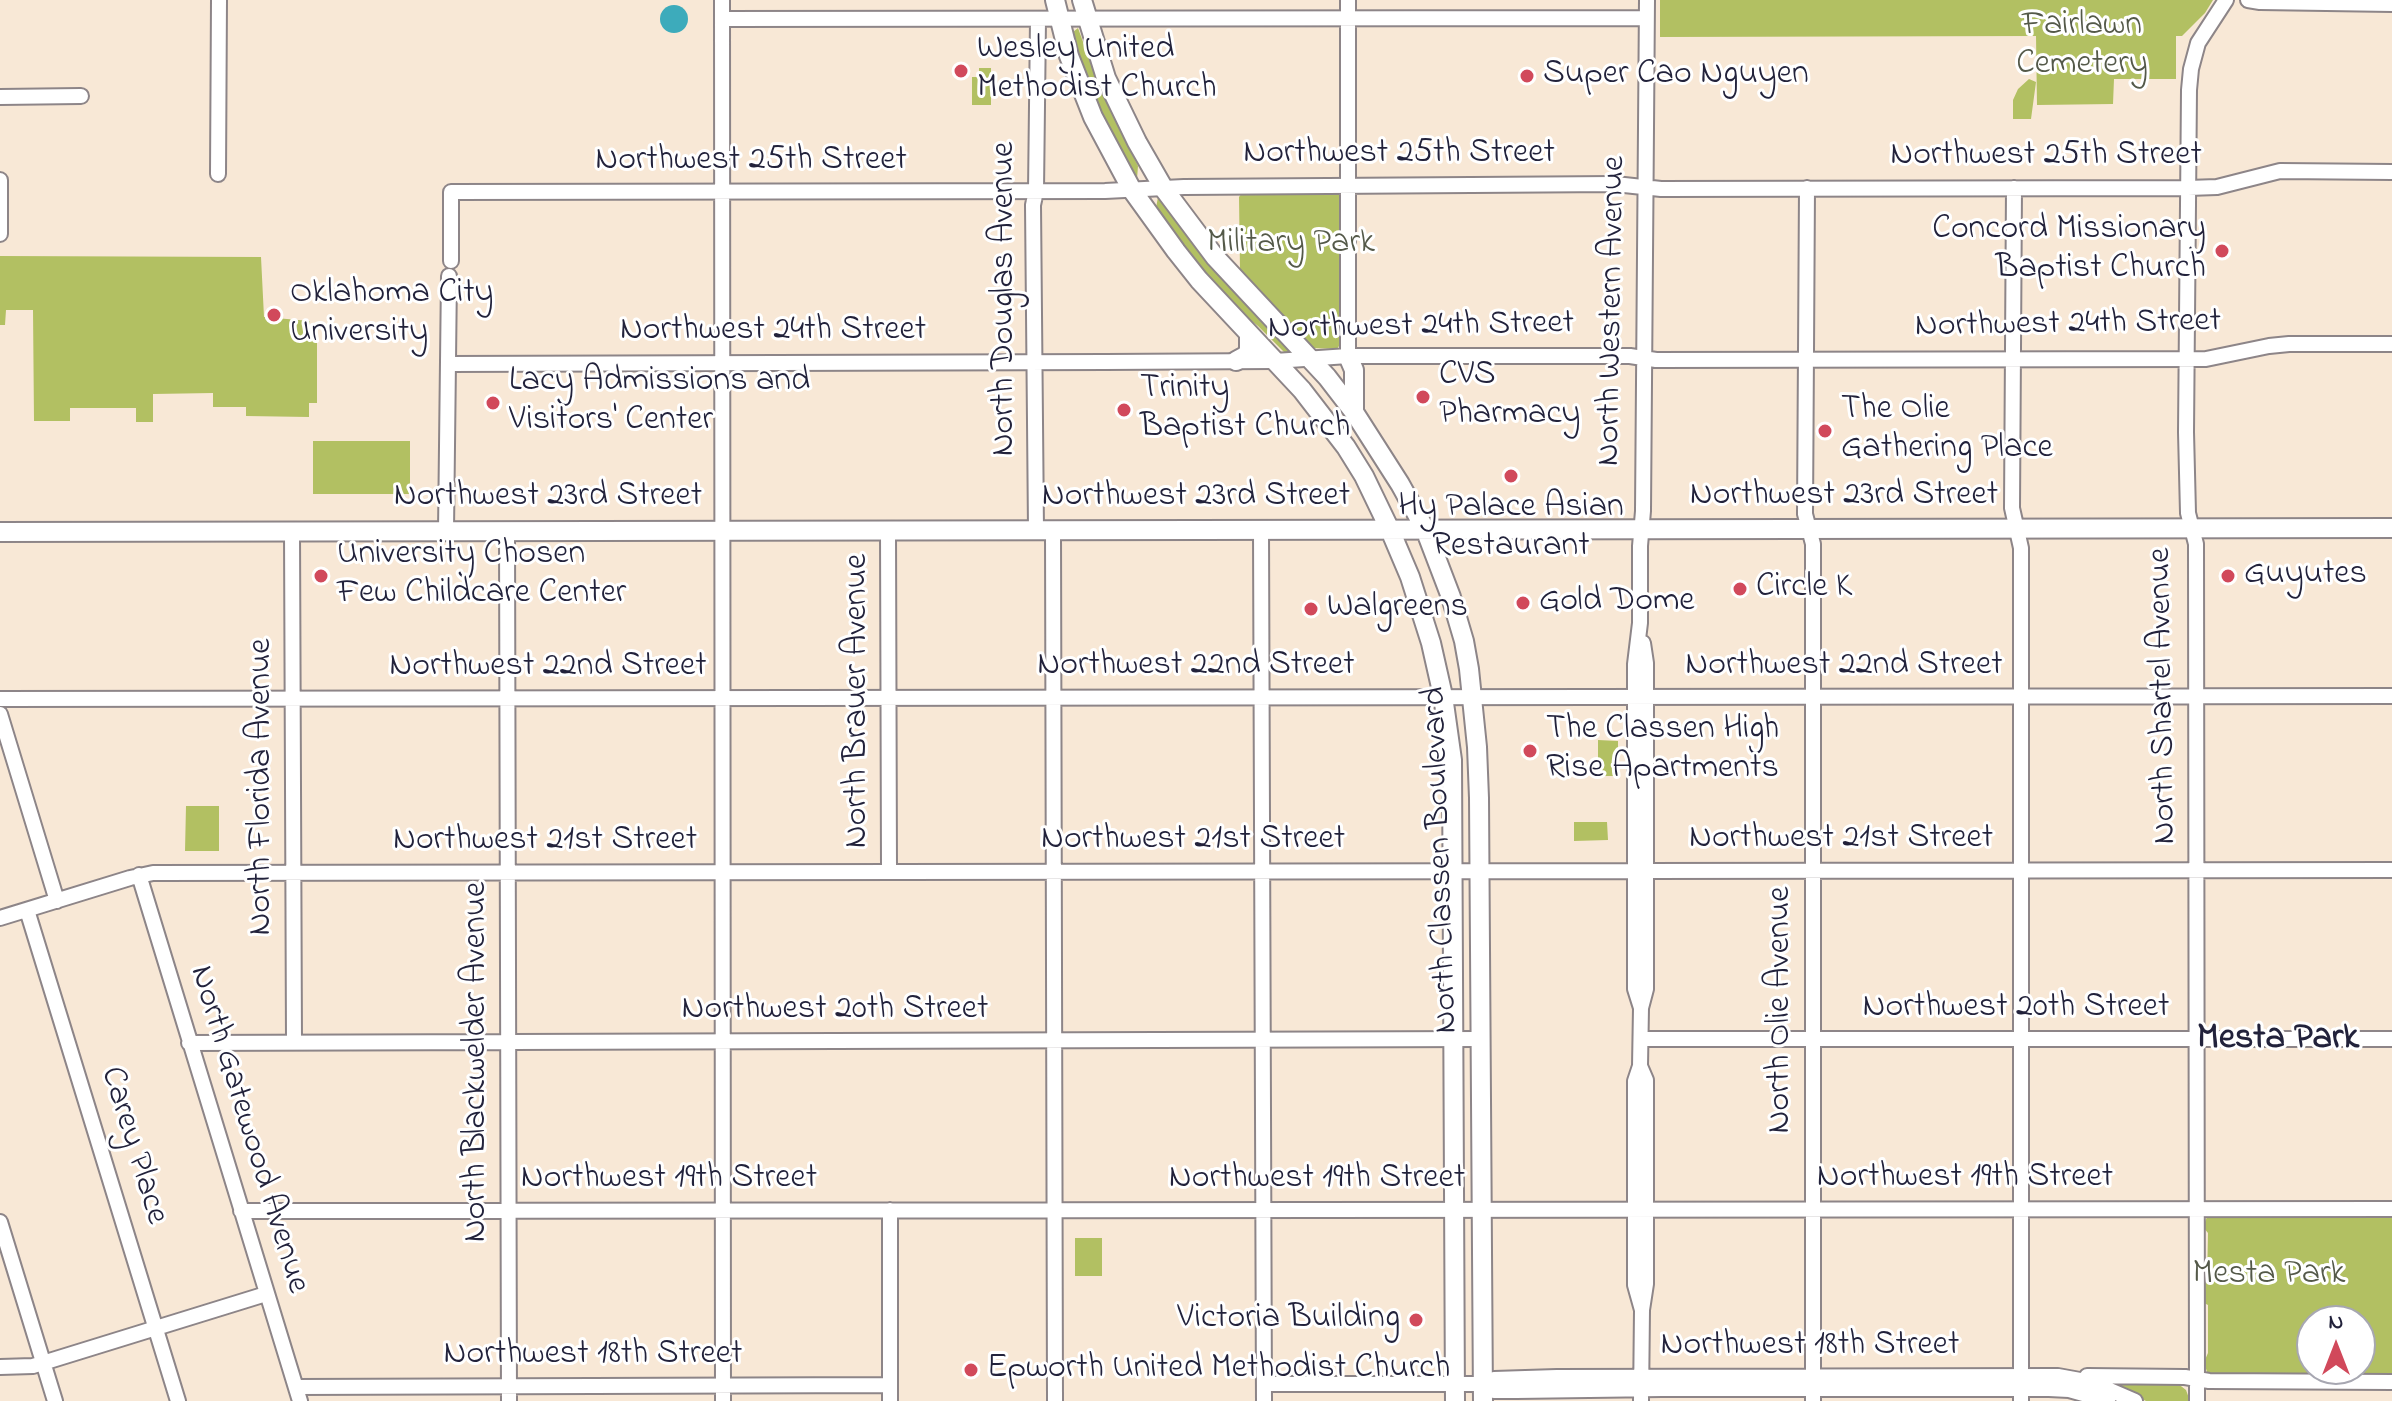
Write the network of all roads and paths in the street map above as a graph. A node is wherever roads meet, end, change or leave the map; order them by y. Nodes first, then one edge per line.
1 (219, 0) edge
2 (722, 0) edge
3 (1055, 0) edge
4 (1082, 0) edge
5 (1348, 0) edge
6 (1647, 0) edge
7 (2226, 0) edge
8 (2248, 0) edge
9 (2392, 4) edge
10 (1348, 18) junction
11 (1646, 18) junction
12 (722, 19) junction
13 (1087, 19) junction
14 (1038, 20) junction
15 (1058, 20) junction
16 (81, 96) dead end
17 (0, 97) edge
18 (2392, 172) edge
19 (218, 174) dead end
20 (0, 180) edge
21 (1348, 186) junction
22 (1646, 187) junction
23 (1807, 188) junction
24 (2014, 188) junction
25 (2188, 188) junction
26 (1164, 189) junction
27 (1132, 190) junction
28 (722, 191) junction
29 (1036, 191) junction
30 (0, 234) edge
31 (1249, 334) junction
32 (2392, 344) edge
33 (1348, 356) junction
34 (1311, 358) junction
35 (1645, 358) junction
36 (2013, 359) junction
37 (2187, 359) junction
38 (1806, 360) junction
39 (1236, 361) junction
40 (1275, 361) junction
41 (722, 362) junction
42 (1035, 362) junction
43 (449, 364) junction
44 (1354, 412) junction
45 (2192, 528) junction
46 (2392, 528) edge
47 (1425, 529) junction
48 (1641, 529) junction
49 (1809, 529) junction
50 (2017, 529) junction
51 (507, 530) junction
52 (722, 530) junction
53 (888, 530) junction
54 (1044, 530) junction
55 (1261, 530) junction
56 (1390, 530) junction
57 (292, 531) junction
58 (446, 531) junction
59 (0, 532) edge
60 (1443, 696) junction
61 (2020, 696) junction
62 (2196, 696) junction
63 (2392, 696) edge
64 (1053, 697) junction
65 (1262, 697) junction
66 (1472, 697) junction
67 (1640, 697) junction
68 (1812, 697) junction
69 (293, 698) junction
70 (507, 698) junction
71 (721, 698) junction
72 (888, 698) junction
73 (0, 699) edge
74 (0, 714) edge
75 (1640, 870) junction
76 (1812, 870) junction
77 (2020, 870) junction
78 (2197, 870) junction
79 (2392, 870) edge
80 (889, 871) junction
81 (1054, 871) junction
82 (1262, 871) junction
83 (1453, 871) junction
84 (1480, 871) junction
85 (293, 872) junction
86 (508, 872) junction
87 (723, 872) junction
88 (139, 875) junction
89 (57, 901) junction
90 (27, 910) junction
91 (0, 918) edge
92 (1481, 1039) junction
93 (1641, 1039) junction
94 (1812, 1039) junction
95 (2020, 1039) junction
96 (2197, 1039) junction
97 (2392, 1039) edge
98 (1263, 1040) junction
99 (1453, 1040) junction
100 (722, 1041) junction
101 (1054, 1041) junction
102 (294, 1042) junction
103 (508, 1042) junction
104 (189, 1043) junction
105 (1641, 1209) junction
106 (1813, 1209) junction
107 (2020, 1209) junction
108 (2197, 1209) junction
109 (2392, 1209) edge
110 (723, 1210) junction
111 (890, 1210) junction
112 (1054, 1210) junction
113 (1264, 1210) junction
114 (1453, 1210) junction
115 (1482, 1210) junction
116 (241, 1211) junction
117 (509, 1211) junction
118 (0, 1222) edge
119 (266, 1294) junction
120 (156, 1327) junction
121 (43, 1363) junction
122 (0, 1367) edge
123 (2058, 1376) junction
124 (2197, 1380) junction
125 (2392, 1382) edge
126 (1264, 1384) junction
127 (890, 1385) junction
128 (1813, 1389) edge
129 (2021, 1389) edge
130 (1642, 1390) edge
131 (1455, 1392) edge
132 (723, 1393) edge
133 (1483, 1393) edge
134 (298, 1394) edge
135 (509, 1394) edge
136 (55, 1401) edge
137 (178, 1401) edge
138 (890, 1401) edge
139 (1055, 1401) edge
140 (1264, 1401) edge
141 (2108, 1401) edge
142 (2135, 1401) edge
143 (2197, 1401) edge

1 - 19 street
2 - 12 street
3 - 15 main road, North Classen Boulevard
4 - 13 main road, North Classen Boulevard
5 - 10 street
6 - 11 street, North Western Avenue
7 - 25 street, North Shartel Avenue
8 - 9 street
10 - 11 street
10 - 13 street
10 - 21 street
11 - 22 street, North Western Avenue
12 - 14 street
12 - 28 street
13 - 15 street
13 - 26 main road, North Classen Boulevard
14 - 15 street
14 - 29 street, North Douglas Avenue
15 - 27 main road, North Classen Boulevard
16 - 17 street
18 - 25 street, Northwest 25th Street
20 - 30 street
21 - 22 street, Northwest 25th Street
21 - 26 street, Northwest 25th Street
21 - 33 street
22 - 23 street, Northwest 25th Street
22 - 35 street, North Western Avenue
23 - 24 street, Northwest 25th Street
23 - 38 street, North Olie Avenue
24 - 25 street, Northwest 25th Street
24 - 36 street
25 - 37 street, North Shartel Avenue
26 - 27 street, Northwest 25th Street
26 - 34 main road, North Classen Boulevard
27 - 29 street, Northwest 25th Street
27 - 31 main road, North Classen Boulevard
28 - 29 street, Northwest 25th Street
28 - 41 street
28 - 43 street, Northwest 25th Street
29 - 42 street, North Douglas Avenue
31 - 39 main road
31 - 40 main road, North Classen Boulevard
32 - 37 street, Northwest 24th Street
33 - 34 street, Northwest 24th Street
33 - 35 street, Northwest 24th Street
33 - 44 main road
34 - 40 street, Northwest 24th Street
34 - 44 main road, North Classen Boulevard
35 - 38 street, Northwest 24th Street
35 - 48 street, North Western Avenue
36 - 37 street, Northwest 24th Street
36 - 38 street, Northwest 24th Street
36 - 50 street
37 - 45 street, North Shartel Avenue
38 - 49 street, North Olie Avenue
39 - 40 street, Northwest 24th Street
39 - 42 street, Northwest 24th Street
40 - 56 main road, North Classen Boulevard
41 - 42 street, Northwest 24th Street
41 - 43 street, Northwest 24th Street
41 - 52 street
42 - 54 street, North Douglas Avenue
43 - 58 street
44 - 47 main road, North Classen Boulevard
45 - 46 main road, Northwest 23rd Street
45 - 50 main road, Northwest 23rd Street
45 - 62 street, North Shartel Avenue
47 - 48 main road, Northwest 23rd Street
47 - 56 main road, Northwest 23rd Street
47 - 66 main road, North Classen Boulevard
48 - 49 main road, Northwest 23rd Street
48 - 67 street, North Western Avenue
49 - 50 main road, Northwest 23rd Street
49 - 68 street, North Olie Avenue
50 - 61 street
51 - 52 main road, Northwest 23rd Street
51 - 58 main road, Northwest 23rd Street
51 - 70 street, North Blackwelder Avenue
52 - 53 main road, Northwest 23rd Street
52 - 71 street
53 - 54 main road, Northwest 23rd Street
53 - 72 street, North Brauer Avenue
54 - 55 main road, Northwest 23rd Street
54 - 64 street, North Douglas Avenue
55 - 56 main road, Northwest 23rd Street
55 - 65 street
56 - 60 main road, North Classen Boulevard
57 - 58 main road, Northwest 23rd Street
57 - 59 main road, Northwest 23rd Street
57 - 69 street, North Florida Avenue
60 - 65 street, Northwest 22nd Street
60 - 66 street, Northwest 22nd Street
60 - 83 main road, North Classen Boulevard
61 - 62 street, Northwest 22nd Street
61 - 68 street, Northwest 22nd Street
61 - 77 street
62 - 63 street, Northwest 22nd Street
62 - 78 street, North Shartel Avenue
64 - 65 street, Northwest 22nd Street
64 - 72 street, Northwest 22nd Street
64 - 81 street, North Douglas Avenue
65 - 82 street
66 - 67 street, Northwest 22nd Street
66 - 84 main road, North Classen Boulevard
67 - 68 street, Northwest 22nd Street
67 - 75 street, North Western Avenue
68 - 76 street, North Olie Avenue
69 - 70 street, Northwest 22nd Street
69 - 73 street, Northwest 22nd Street
69 - 85 street, North Florida Avenue
70 - 71 street, Northwest 22nd Street
70 - 86 street, North Blackwelder Avenue
71 - 72 street, Northwest 22nd Street
71 - 87 street
72 - 80 street, North Brauer Avenue
74 - 89 street
75 - 76 street, Northwest 21st Street
75 - 84 street, Northwest 21st Street
75 - 93 street, North Western Avenue
76 - 77 street, Northwest 21st Street
76 - 94 street, North Olie Avenue
77 - 78 street, Northwest 21st Street
77 - 95 street
78 - 79 street, Northwest 21st Street
78 - 96 street, North Shartel Avenue
80 - 81 street, Northwest 21st Street
80 - 87 street, Northwest 21st Street
81 - 82 street, Northwest 21st Street
81 - 101 street, North Douglas Avenue
82 - 83 street, Northwest 21st Street
82 - 98 street
83 - 84 street, Northwest 21st Street
83 - 99 main road, North Classen Boulevard
84 - 92 main road, North Classen Boulevard
85 - 86 street, Northwest 21st Street
85 - 88 street, Northwest 21st Street
85 - 102 street, North Florida Avenue
86 - 87 street, Northwest 21st Street
86 - 103 street, North Blackwelder Avenue
87 - 100 street
88 - 89 street, Northwest 21st Street
88 - 104 street, North Gatewood Avenue
89 - 90 street, Northwest 21st Street
90 - 91 street, Northwest 21st Street
90 - 120 street, Carey Place
92 - 99 street, Northwest 20th Street
92 - 115 main road, North Classen Boulevard
93 - 94 street, Northwest 20th Street
93 - 105 street, North Western Avenue
94 - 95 street, Northwest 20th Street
94 - 106 street, North Olie Avenue
95 - 96 street, Northwest 20th Street
95 - 107 street
96 - 97 street, Northwest 20th Street
96 - 108 street, North Shartel Avenue
98 - 99 street, Northwest 20th Street
98 - 101 street, Northwest 20th Street
98 - 113 street
99 - 114 main road, North Classen Boulevard
100 - 101 street, Northwest 20th Street
100 - 103 street, Northwest 20th Street
100 - 110 street
101 - 112 street, North Douglas Avenue
102 - 103 street, Northwest 20th Street
102 - 104 street, Northwest 20th Street
103 - 117 street, North Blackwelder Avenue
104 - 116 street, North Gatewood Avenue
105 - 106 street, Northwest 19th Street
105 - 115 street, Northwest 19th Street
105 - 130 street, North Western Avenue
106 - 107 street, Northwest 19th Street
106 - 128 street, North Olie Avenue
107 - 108 street, Northwest 19th Street
107 - 129 street
108 - 109 street, Northwest 19th Street
108 - 124 street, North Shartel Avenue
110 - 111 street, Northwest 19th Street
110 - 117 street, Northwest 19th Street
110 - 132 street
111 - 112 street, Northwest 19th Street
111 - 127 street
112 - 113 street, Northwest 19th Street
112 - 139 street, North Douglas Avenue
113 - 114 street, Northwest 19th Street
113 - 126 street
114 - 115 street, Northwest 19th Street
114 - 131 main road, North Classen Boulevard
115 - 133 main road, North Classen Boulevard
116 - 117 street, Northwest 19th Street
116 - 119 street, North Gatewood Avenue
117 - 135 street, North Blackwelder Avenue
118 - 121 street
119 - 120 street
119 - 134 street, North Gatewood Avenue
120 - 121 street
120 - 137 street, Carey Place
121 - 122 street
121 - 136 street
123 - 124 street
123 - 129 street, Northwest 18th Street
123 - 142 street, Northwest 18th Street
124 - 125 street
124 - 143 street, North Shartel Avenue
126 - 131 street, Northwest 18th Street
126 - 140 street
127 - 132 street, Northwest 18th Street
127 - 138 street
128 - 129 street, Northwest 18th Street
128 - 130 street, Northwest 18th Street
129 - 141 street, Northwest 18th Street
130 - 133 street, Northwest 18th Street
131 - 133 street, Northwest 18th Street
132 - 135 street, Northwest 18th Street
134 - 135 street, Northwest 18th Street

